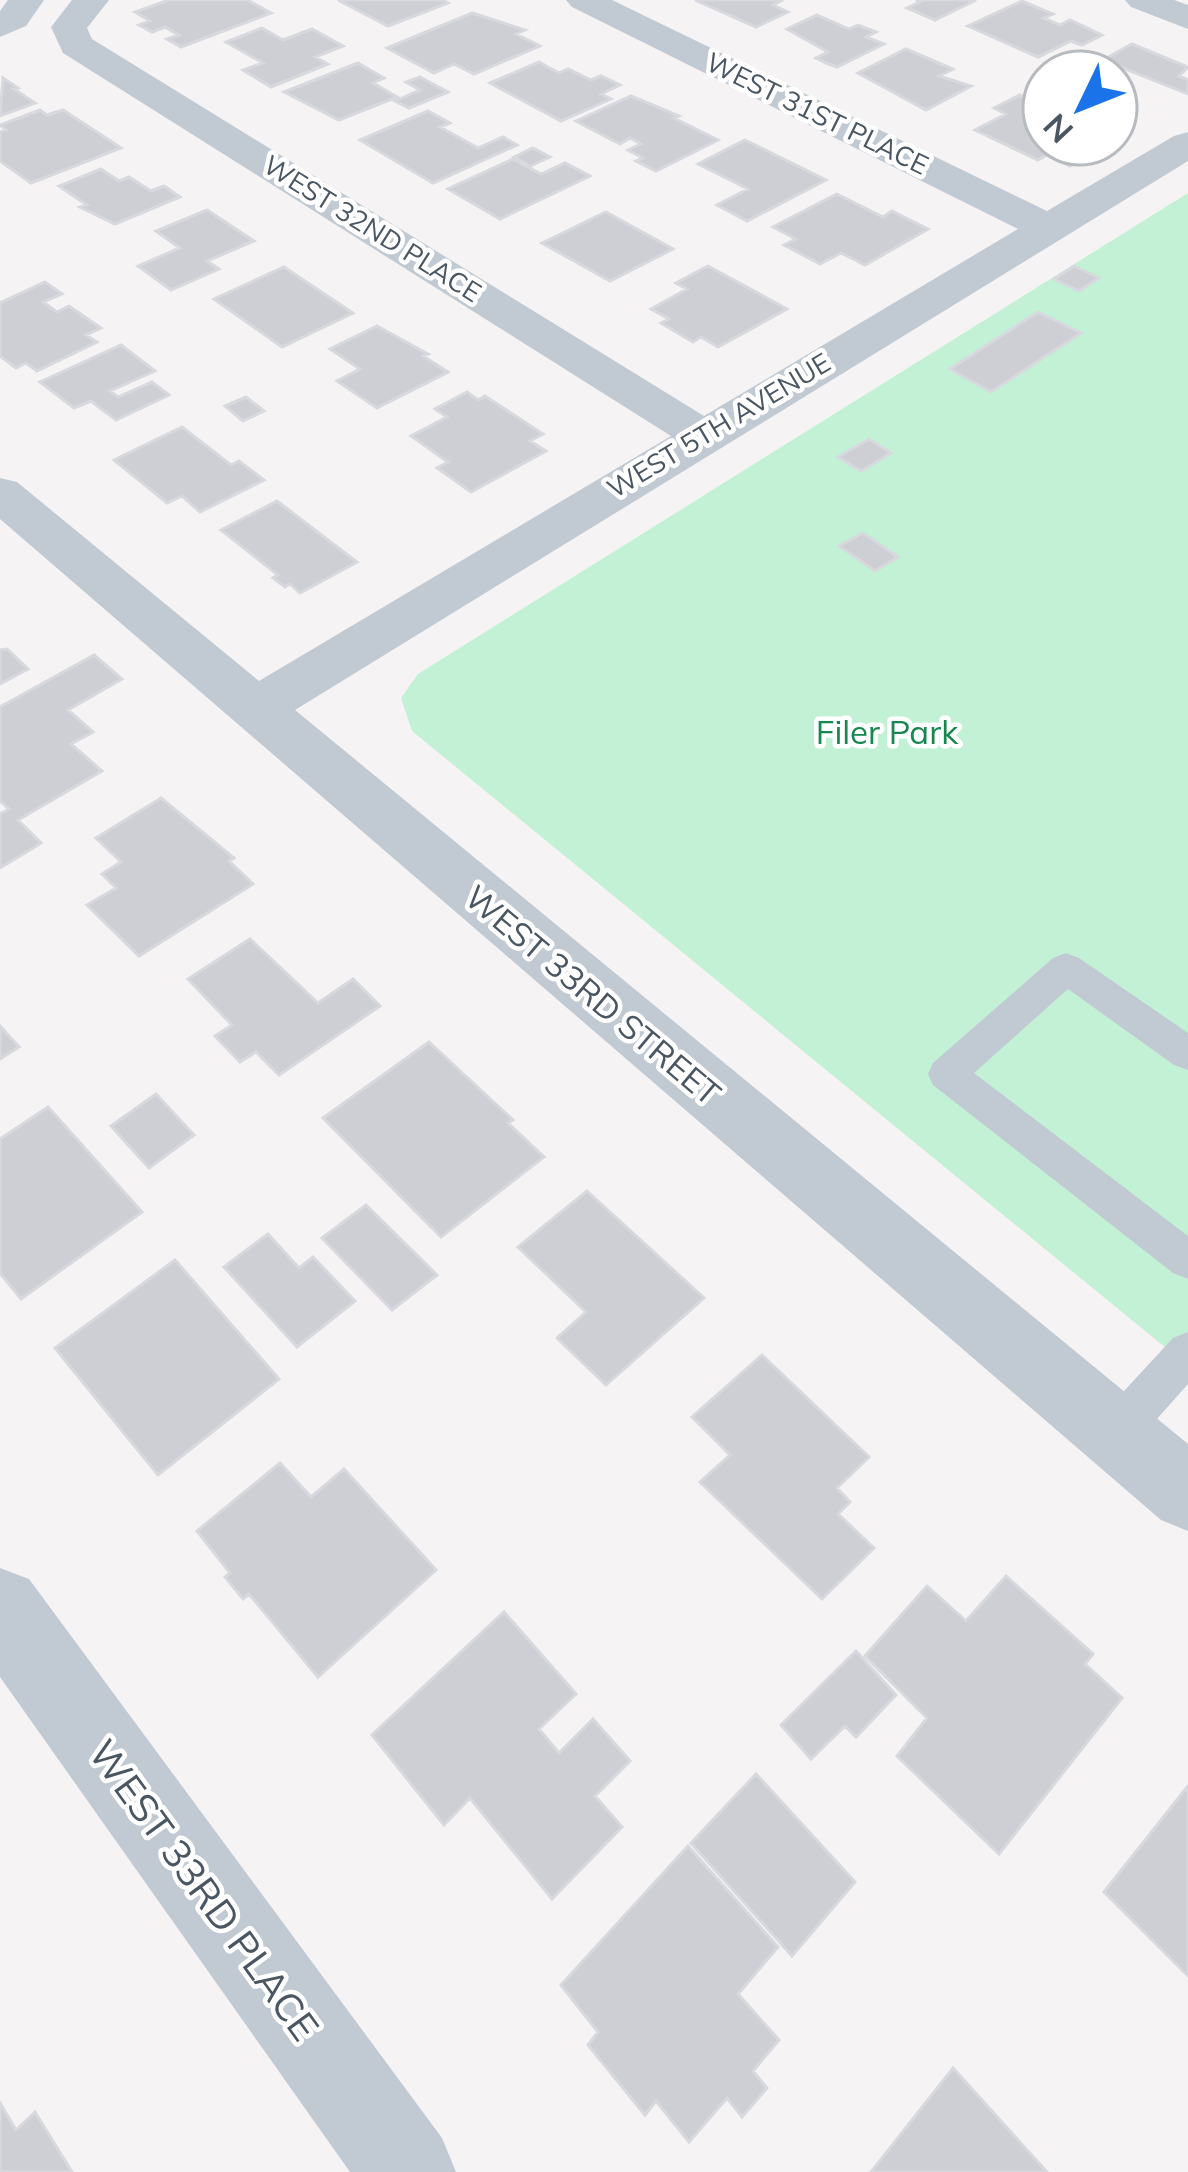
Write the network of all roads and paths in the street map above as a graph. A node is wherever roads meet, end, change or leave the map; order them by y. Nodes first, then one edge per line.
1 (584, 0) edge
2 (1143, 0) edge
3 (87, 4) edge
4 (1188, 18) edge
5 (1188, 144) edge
6 (1049, 228) junction
7 (703, 435) junction
8 (0, 493) edge
9 (253, 710) junction
10 (1188, 1054) edge
11 (1188, 1260) edge
12 (1188, 1352) edge
13 (1116, 1432) junction
14 (1188, 1493) edge
15 (0, 1608) edge
16 (408, 2172) edge

1 - 6 street, WEST 31ST PLACE
2 - 4 street
3 - 7 street, WEST 32ND PLACE
5 - 6 street, WEST 5TH AVENUE
6 - 7 street, WEST 5TH AVENUE
7 - 9 street, WEST 5TH AVENUE
8 - 9 street, WEST 33RD STREET
9 - 13 street, WEST 33RD STREET
10 - 11 lane
12 - 13 lane
13 - 14 street, WEST 33RD STREET
15 - 16 street, WEST 33RD PLACE

